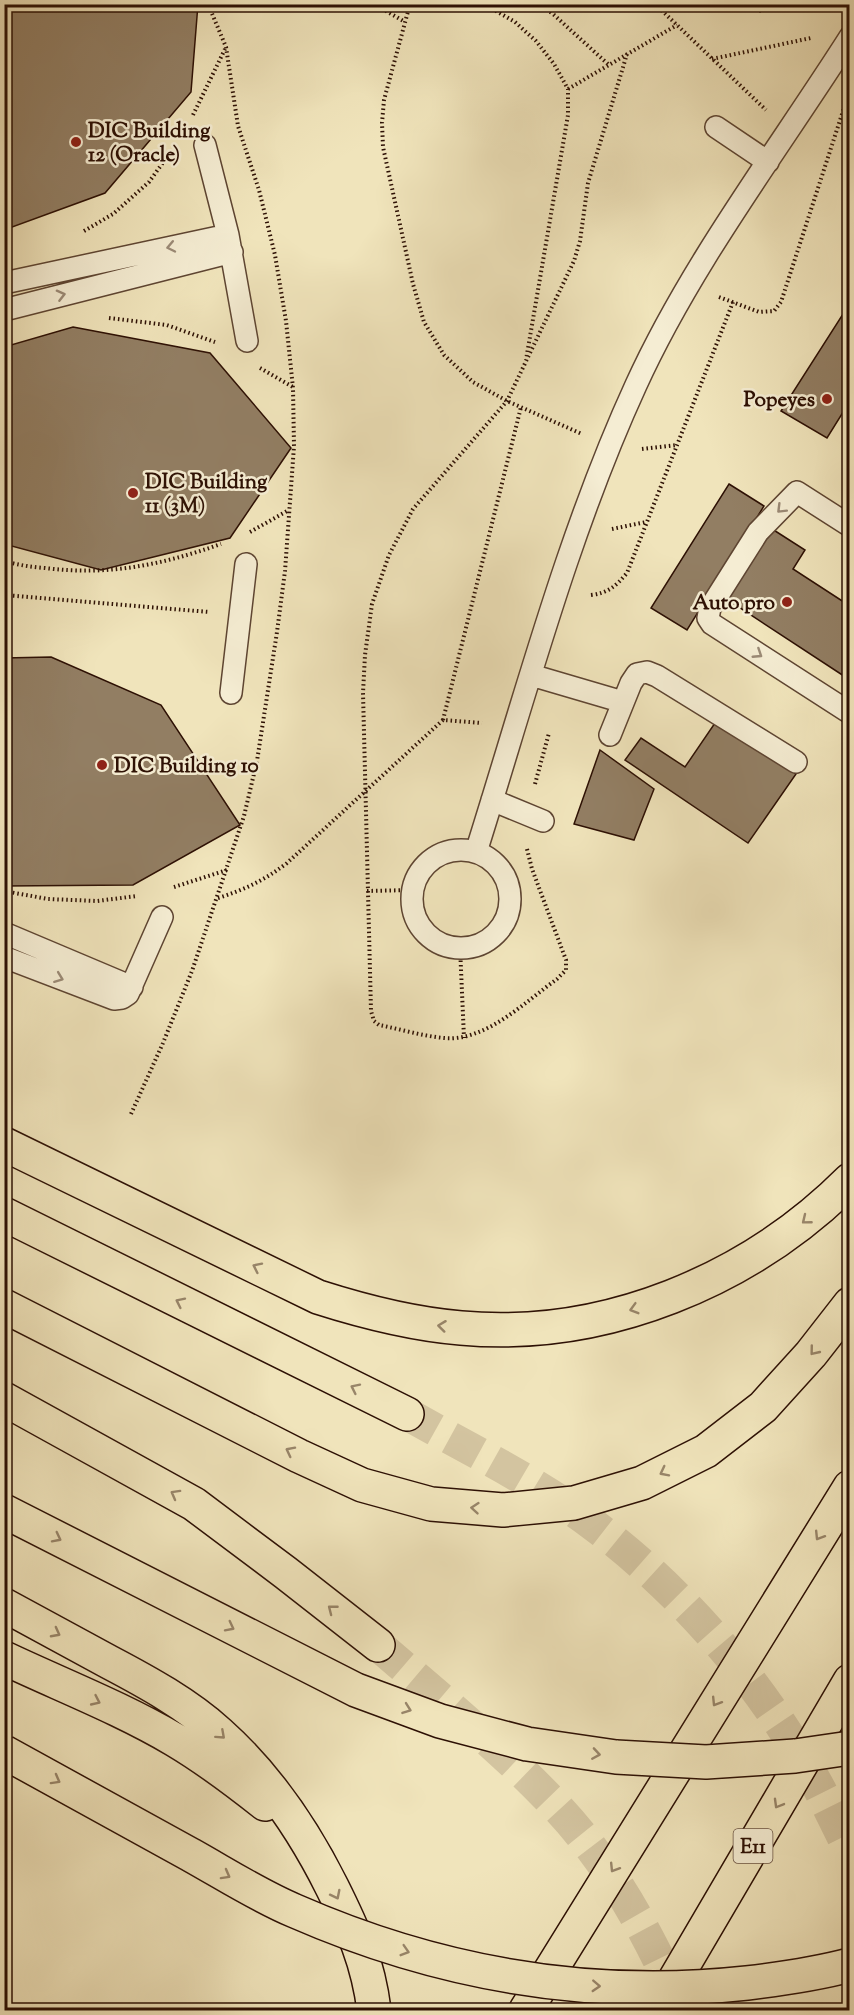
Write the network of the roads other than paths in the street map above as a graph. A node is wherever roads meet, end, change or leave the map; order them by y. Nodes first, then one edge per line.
1 (849, 37) edge
2 (840, 67) edge
3 (716, 127) dead end
4 (205, 146) dead end
5 (768, 162) junction
6 (230, 243) junction
7 (4, 283) edge
8 (4, 310) edge
9 (247, 341) dead end
10 (848, 522) edge
11 (246, 564) dead end
12 (531, 675) junction
13 (231, 693) dead end
14 (623, 702) junction
15 (849, 713) edge
16 (610, 735) dead end
17 (796, 762) dead end
18 (492, 800) junction
19 (543, 821) dead end
20 (476, 852) junction
21 (162, 917) dead end
22 (4, 933) edge
23 (4, 957) edge
24 (132, 987) junction
25 (4, 1144) edge
26 (849, 1180) edge
27 (4, 1214) edge
28 (849, 1304) edge
29 (4, 1306) edge
30 (4, 1399) edge
31 (407, 1414) tunnel mouth
32 (849, 1487) edge
33 (4, 1511) edge
34 (4, 1605) edge
35 (378, 1645) tunnel mouth
36 (4, 1658) edge
37 (849, 1681) edge
38 (849, 1748) edge
39 (4, 1752) edge
40 (308, 1844) junction
41 (849, 1965) edge
42 (374, 2010) edge
43 (526, 2010) edge
44 (657, 2010) edge

1 - 2 lane
2 - 5 lane
3 - 5 lane
4 - 6 lane
5 - 12 lane
6 -> 7 lane
8 -> 6 lane
6 - 9 lane
10 -> 15 lane
11 - 13 lane
12 - 14 lane
12 - 18 lane
14 - 16 lane
14 - 17 lane
18 - 19 lane
18 - 20 lane
20 - 20 lane
21 - 24 lane
22 - 24 lane
23 -> 24 lane
26 -> 25 highway
31 -> 27 highway
28 -> 29 highway
35 -> 30 highway
32 -> 43 highway
33 -> 38 highway, bridge
34 -> 40 highway
36 -> 40 highway
37 -> 44 highway, E11
39 -> 41 highway, bridge
40 -> 42 highway

